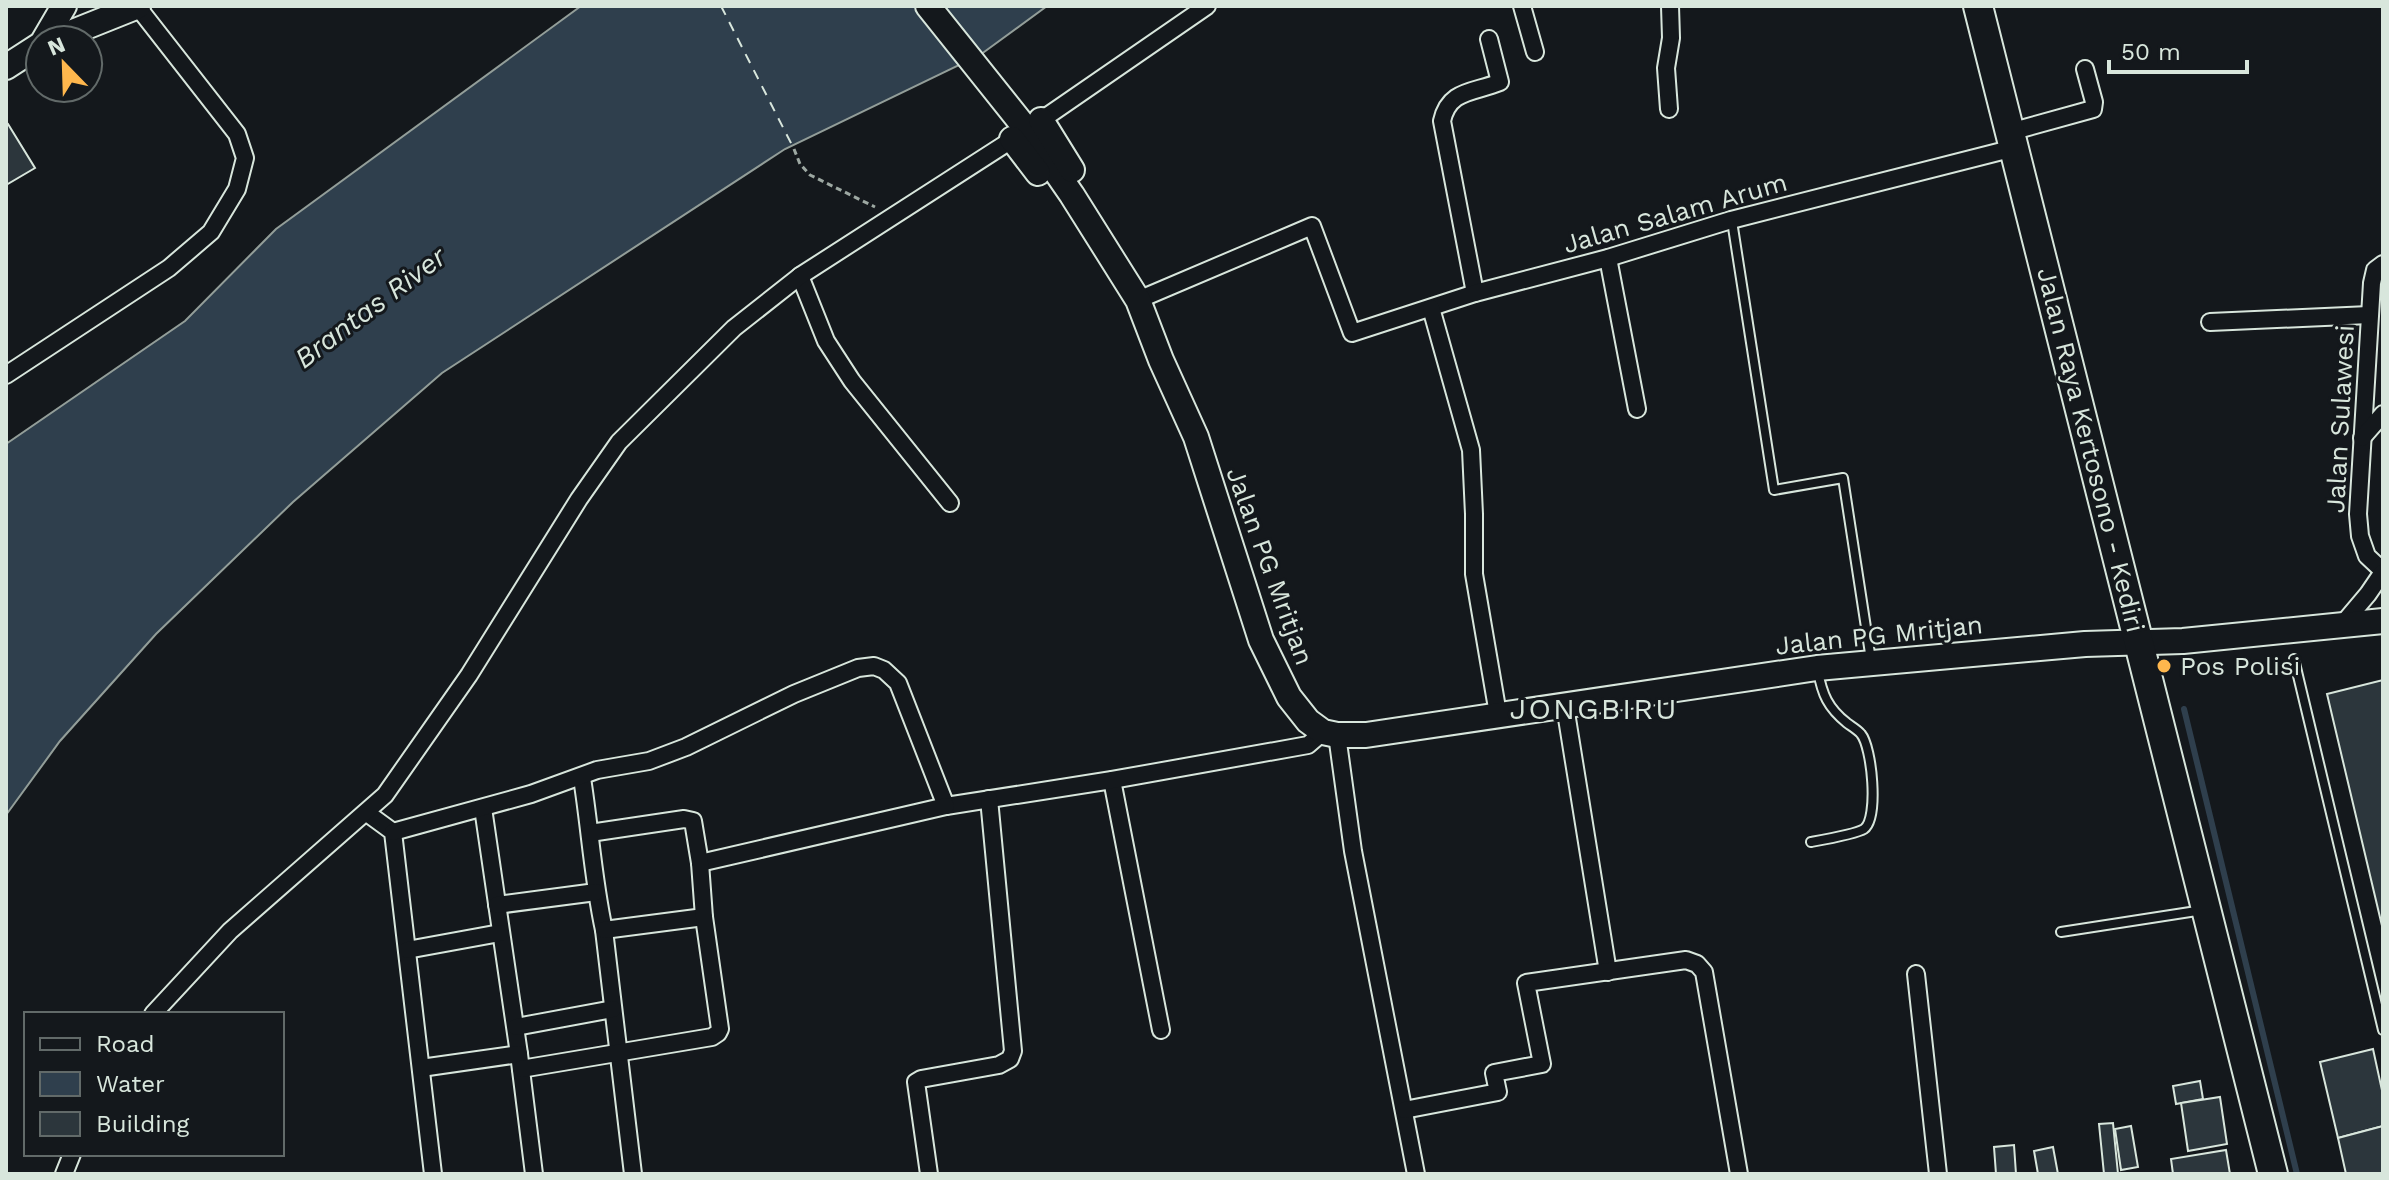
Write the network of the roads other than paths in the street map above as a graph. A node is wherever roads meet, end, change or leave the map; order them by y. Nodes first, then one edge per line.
1 (64, 6) edge
2 (137, 6) edge
3 (928, 6) edge
4 (1207, 6) edge
5 (1522, 6) edge
6 (1670, 6) edge
7 (1978, 6) edge
8 (53, 24) edge
9 (93, 24) edge
10 (1489, 39) dead end
11 (1535, 52) dead end
12 (24, 55) edge
13 (6, 67) edge
14 (2085, 69) dead end
15 (1669, 109) dead end
16 (1027, 130) junction
17 (2012, 140) junction
18 (1731, 220) junction
19 (1608, 258) junction
20 (2383, 264) edge
21 (800, 276) junction
22 (1475, 293) junction
23 (1138, 300) junction
24 (1431, 308) junction
25 (2369, 315) junction
26 (2210, 322) dead end
27 (6, 375) edge
28 (1637, 409) dead end
29 (2383, 414) edge
30 (2362, 438) junction
31 (950, 503) dead end
32 (2383, 572) edge
33 (2379, 617) edge
34 (2341, 626) junction
35 (2141, 643) junction
36 (2294, 659) dead end
37 (1872, 663) junction
38 (1817, 668) junction
39 (1565, 706) junction
40 (1498, 714) junction
41 (1330, 734) junction
42 (582, 778) junction
43 (1112, 780) junction
44 (989, 799) junction
45 (946, 806) junction
46 (483, 808) junction
47 (367, 813) junction
48 (393, 832) junction
49 (590, 833) junction
50 (1811, 842) dead end
51 (700, 863) junction
52 (596, 892) junction
53 (497, 905) junction
54 (2208, 910) junction
55 (704, 917) junction
56 (604, 930) junction
57 (2061, 932) dead end
58 (500, 933) junction
59 (407, 950) junction
60 (1608, 972) junction
61 (1916, 974) dead end
62 (613, 1009) junction
63 (155, 1012) edge
64 (516, 1027) junction
65 (1161, 1030) dead end
66 (2383, 1030) edge
67 (618, 1051) junction
68 (520, 1061) junction
69 (421, 1068) junction
70 (1404, 1110) junction
71 (433, 1174) edge
72 (534, 1174) edge
73 (633, 1174) edge
74 (929, 1174) edge
75 (1416, 1174) edge
76 (1739, 1174) edge
77 (1938, 1174) edge
78 (2273, 1174) edge

1 - 8 main road
2 - 9 main road
2 - 27 street
3 - 16 main road, Jalan PG Mritjan
4 - 16 street
5 - 11 street
6 - 15 street
7 - 17 highway, Jalan Raya Kertosono - Kediri
10 - 22 street
12 - 13 main road
14 - 17 street, Jalan Salam Arum
16 - 21 street
16 - 23 main road, Jalan PG Mritjan
17 - 18 street, Jalan Salam Arum
17 - 35 highway, Jalan Raya Kertosono - Kediri
18 - 19 street, Jalan Salam Arum
18 - 37 lane
19 - 22 street, Jalan Salam Arum
19 - 28 street
20 - 25 street, Jalan Sulawesi
21 - 31 street
21 - 47 street
22 - 24 street, Jalan Salam Arum
23 - 24 street, Jalan Salam Arum
23 - 41 main road, Jalan PG Mritjan
24 - 40 street
25 - 26 street
25 - 30 street, Jalan Sulawesi
29 - 30 street
30 - 32 street, Jalan Sulawesi
32 - 34 street
33 - 34 main road, Jalan PG Mritjan
34 - 35 main road, Jalan PG Mritjan
35 - 37 main road, Jalan PG Mritjan
35 - 54 highway, Jalan Raya Kertosono - Kediri
36 - 66 lane
37 - 38 main road, Jalan PG Mritjan
38 - 39 main road, Jalan PG Mritjan
38 - 50 lane
39 - 40 main road, Jalan PG Mritjan
39 - 60 street
40 - 41 main road, Jalan PG Mritjan
41 - 43 street
41 - 70 street
42 - 45 street
42 - 46 street
42 - 49 street
43 - 44 street
43 - 65 street
44 - 45 street
44 - 74 street
45 - 51 street
46 - 48 street
46 - 53 street
47 - 48 street
47 - 63 street
48 - 59 street
49 - 51 street
49 - 52 street
51 - 55 street
52 - 53 street
52 - 56 street
53 - 58 street
54 - 57 lane
54 - 78 highway, Jalan Raya Kertosono - Kediri
55 - 56 street
55 - 67 street
56 - 62 street
58 - 59 street
58 - 64 street
59 - 69 street
60 - 70 street
60 - 76 street
61 - 77 street
62 - 64 street
62 - 67 street
64 - 68 street
67 - 68 street
67 - 73 street
68 - 69 street
68 - 72 street
69 - 71 street
70 - 75 street

